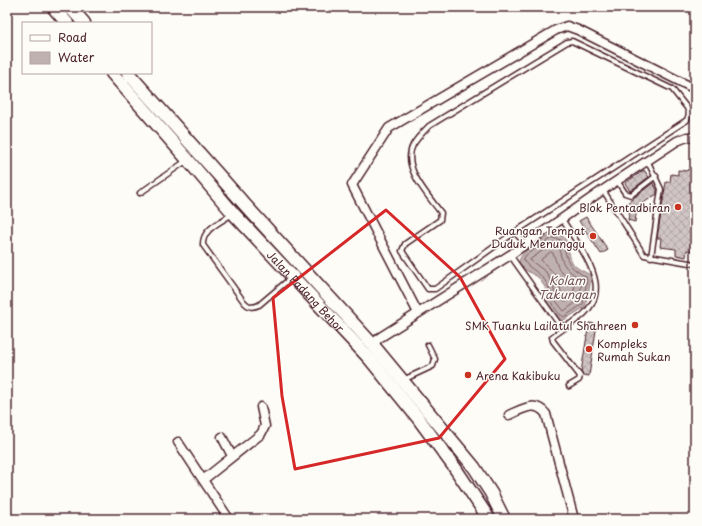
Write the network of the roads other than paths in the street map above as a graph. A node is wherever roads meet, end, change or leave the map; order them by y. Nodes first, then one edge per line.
1 (53, 7) edge
2 (70, 7) edge
3 (66, 22) edge
4 (83, 22) edge
5 (113, 74) edge
6 (129, 74) edge
7 (695, 89) edge
8 (695, 137) edge
9 (188, 160) junction
10 (648, 162) junction
11 (656, 176) junction
12 (618, 182) junction
13 (602, 190) junction
14 (140, 193) dead end
15 (233, 213) junction
16 (562, 219) junction
17 (515, 232) junction
18 (525, 244) junction
19 (510, 255) junction
20 (651, 257) junction
21 (695, 264) edge
22 (292, 277) junction
23 (418, 313) junction
24 (566, 326) junction
25 (374, 344) junction
26 (428, 345) dead end
27 (369, 358) junction
28 (403, 380) junction
29 (569, 386) dead end
30 (261, 407) dead end
31 (509, 415) dead end
32 (222, 437) dead end
33 (178, 442) dead end
34 (232, 456) junction
35 (204, 480) junction
36 (229, 519) edge
37 (489, 519) edge
38 (504, 519) edge
39 (574, 519) edge

1 - 3 main road
2 - 4 main road
5 - 9 main road, Jalan Padang Behor
6 - 25 main road, Jalan Padang Behor
7 - 23 street
8 - 10 street
9 - 14 lane
9 - 15 main road, Jalan Padang Behor
10 - 11 lane
10 - 12 street
11 - 12 lane
11 - 20 lane
12 - 13 street
13 - 16 street
13 - 20 lane
15 - 22 main road, Jalan Padang Behor
15 - 22 lane
16 - 18 street
16 - 24 lane
17 - 17 lane
17 - 18 lane
18 - 19 street
19 - 23 street
19 - 24 lane
20 - 21 lane
22 - 27 main road, Jalan Padang Behor
23 - 25 street
24 - 29 lane
25 - 27 main road
25 - 28 main road, Jalan Padang Behor
26 - 28 lane
27 - 37 main road, Jalan Padang Behor
28 - 38 main road, Jalan Padang Behor
30 - 34 street
31 - 39 street
32 - 34 street
33 - 35 street
34 - 35 street
35 - 36 street

